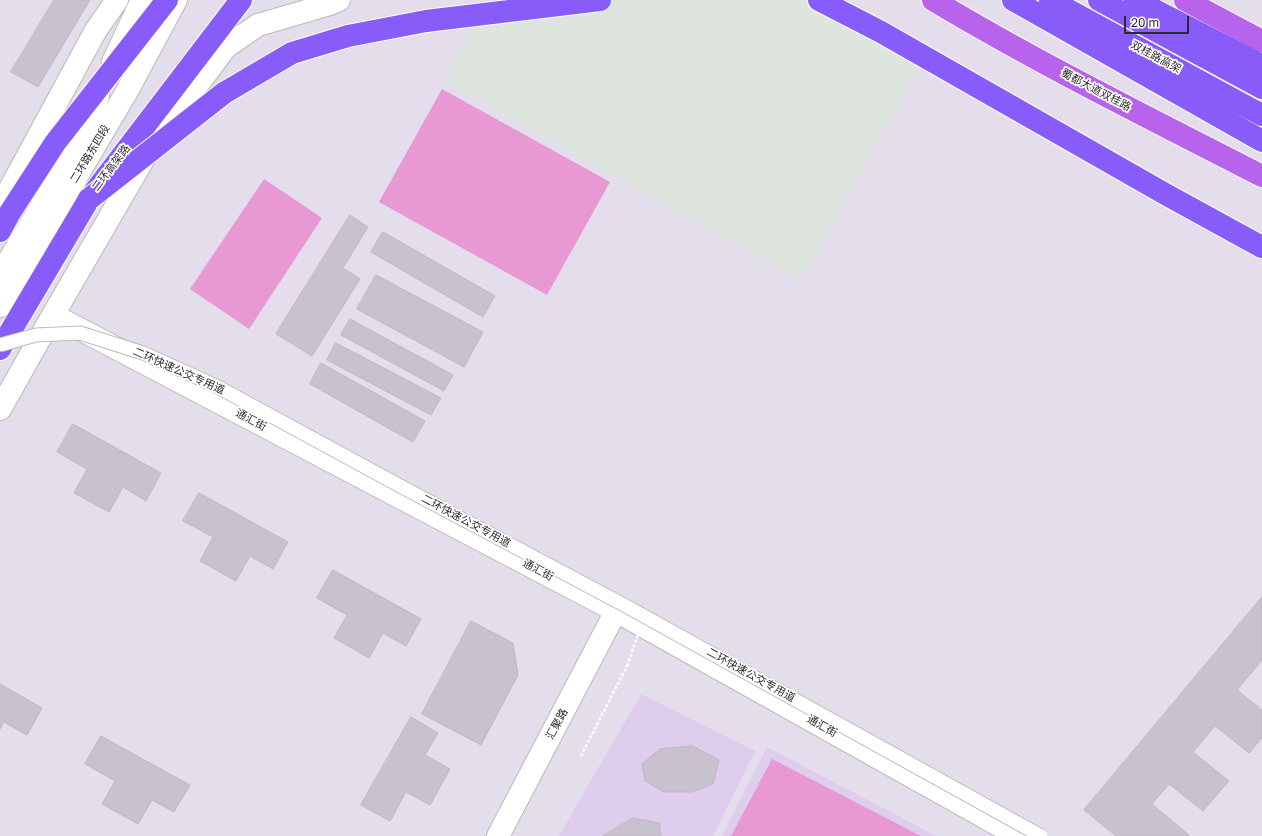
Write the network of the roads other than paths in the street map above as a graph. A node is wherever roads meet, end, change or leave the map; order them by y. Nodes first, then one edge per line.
1 (117, 0) edge
2 (142, 0) edge
3 (168, 0) edge
4 (176, 0) edge
5 (241, 0) edge
6 (339, 0) edge
7 (600, 0) edge
8 (819, 0) edge
9 (933, 0) edge
10 (1013, 0) edge
11 (1050, 0) edge
12 (1099, 0) edge
13 (1135, 0) edge
14 (1185, 0) edge
15 (1262, 41) edge
16 (1262, 65) edge
17 (1262, 88) edge
18 (1262, 115) edge
19 (1262, 141) edge
20 (1262, 176) edge
21 (89, 199) junction
22 (0, 207) edge
23 (0, 230) edge
24 (1262, 247) edge
25 (0, 275) edge
26 (0, 306) edge
27 (53, 315) junction
28 (0, 345) edge
29 (0, 349) edge
30 (0, 409) edge
31 (616, 611) junction
32 (498, 836) edge
33 (1018, 836) edge
34 (1041, 836) edge

1 - 22 street
2 - 25 street, 二环路东四段, bridge
3 - 23 highway, bridge
4 - 26 street, 二环路东四段
5 - 21 highway, 二环高架路, bridge
6 - 27 street
7 - 21 highway, bridge
8 - 24 highway
9 - 20 main road, 蜀都大道双桂路
10 - 19 highway
11 - 18 highway, 双桂路高架
12 - 17 highway, 双桂路高架
13 - 16 highway
14 - 15 main road
21 - 29 highway, 二环高架路, bridge
27 - 30 street
27 - 31 street, 通汇街
28 - 34 lane, 二环快速公交专用道, bridge
31 - 32 street, 汇聚路
31 - 33 street, 通汇街

